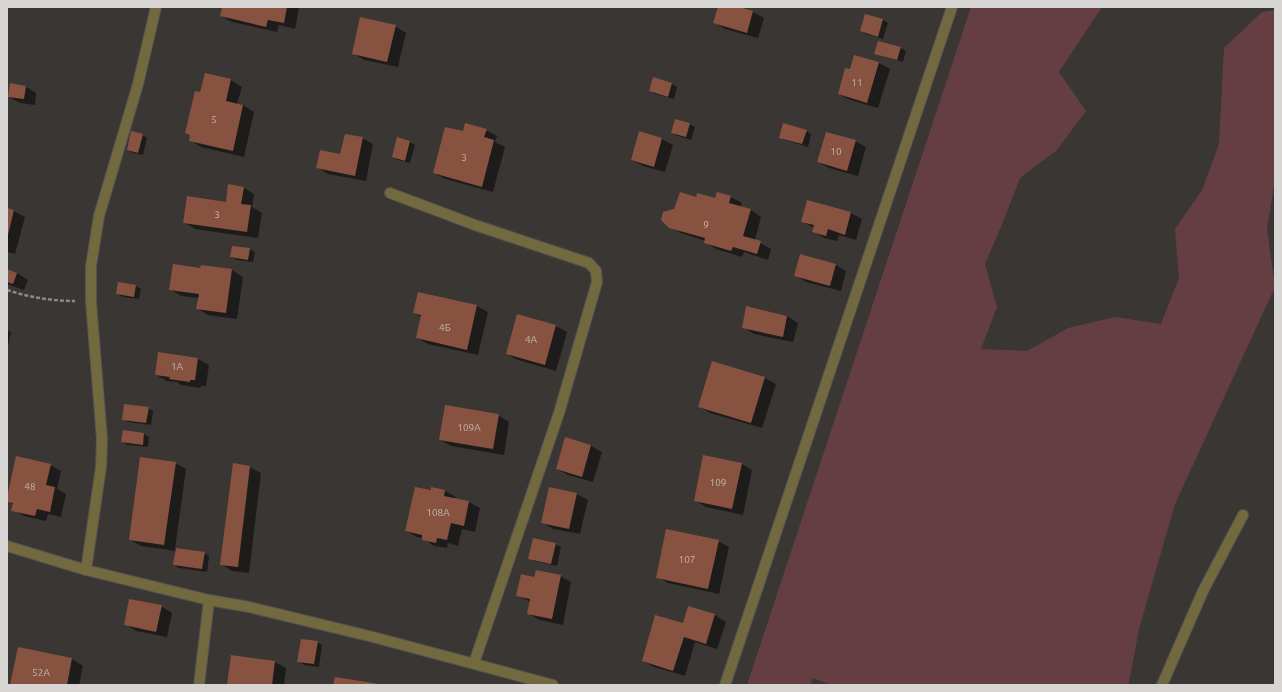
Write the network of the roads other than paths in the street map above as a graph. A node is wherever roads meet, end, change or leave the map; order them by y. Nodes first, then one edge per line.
1 (156, 7) edge
2 (952, 7) edge
3 (390, 193) dead end
4 (1243, 515) dead end
5 (7, 546) edge
6 (86, 570) junction
7 (209, 600) junction
8 (474, 663) junction
9 (199, 685) edge
10 (553, 685) edge
11 (725, 685) edge
12 (1162, 685) edge

1 - 6 street
2 - 11 street
3 - 8 street
4 - 12 street
5 - 6 street
6 - 7 street
7 - 8 street
7 - 9 street
8 - 10 street

